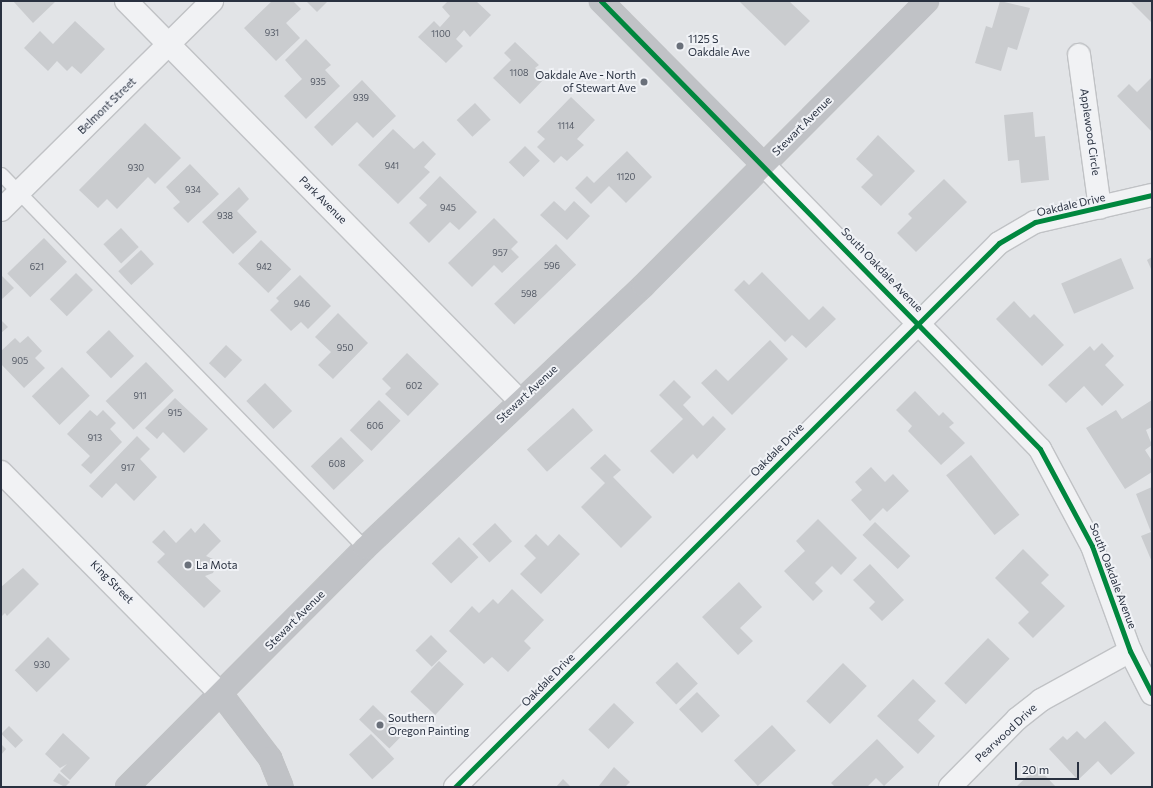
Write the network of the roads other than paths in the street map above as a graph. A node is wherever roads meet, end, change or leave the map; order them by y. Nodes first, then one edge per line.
1 (126, 1) edge
2 (212, 1) edge
3 (601, 1) edge
4 (927, 1) edge
5 (170, 45) junction
6 (1079, 55) dead end
7 (763, 164) junction
8 (1, 174) edge
9 (19, 192) junction
10 (1152, 195) edge
11 (1100, 208) junction
12 (1, 210) edge
13 (919, 322) junction
14 (519, 400) junction
15 (1, 472) edge
16 (365, 548) junction
17 (1130, 651) junction
18 (221, 694) junction
19 (1152, 694) edge
20 (127, 787) edge
21 (282, 787) edge
22 (455, 787) edge
23 (950, 787) edge

1 - 5 street, Park Avenue
2 - 5 street, Belmont Street
3 - 7 main road, South Oakdale Avenue
4 - 7 main road, Stewart Avenue
5 - 9 street, Belmont Street
5 - 14 street, Park Avenue
6 - 11 street, Applewood Circle
7 - 13 street, South Oakdale Avenue
7 - 14 main road, Stewart Avenue
8 - 9 lane
9 - 12 street, Belmont Street
9 - 16 lane
10 - 11 street, Oakdale Drive
11 - 13 street, Oakdale Drive
13 - 17 street, South Oakdale Avenue
13 - 22 street, Oakdale Drive
14 - 16 main road, Stewart Avenue
15 - 18 street, King Street
16 - 18 main road, Stewart Avenue
17 - 19 street, South Oakdale Avenue
17 - 23 street, Pearwood Drive
18 - 20 main road, Stewart Avenue
18 - 21 main road

